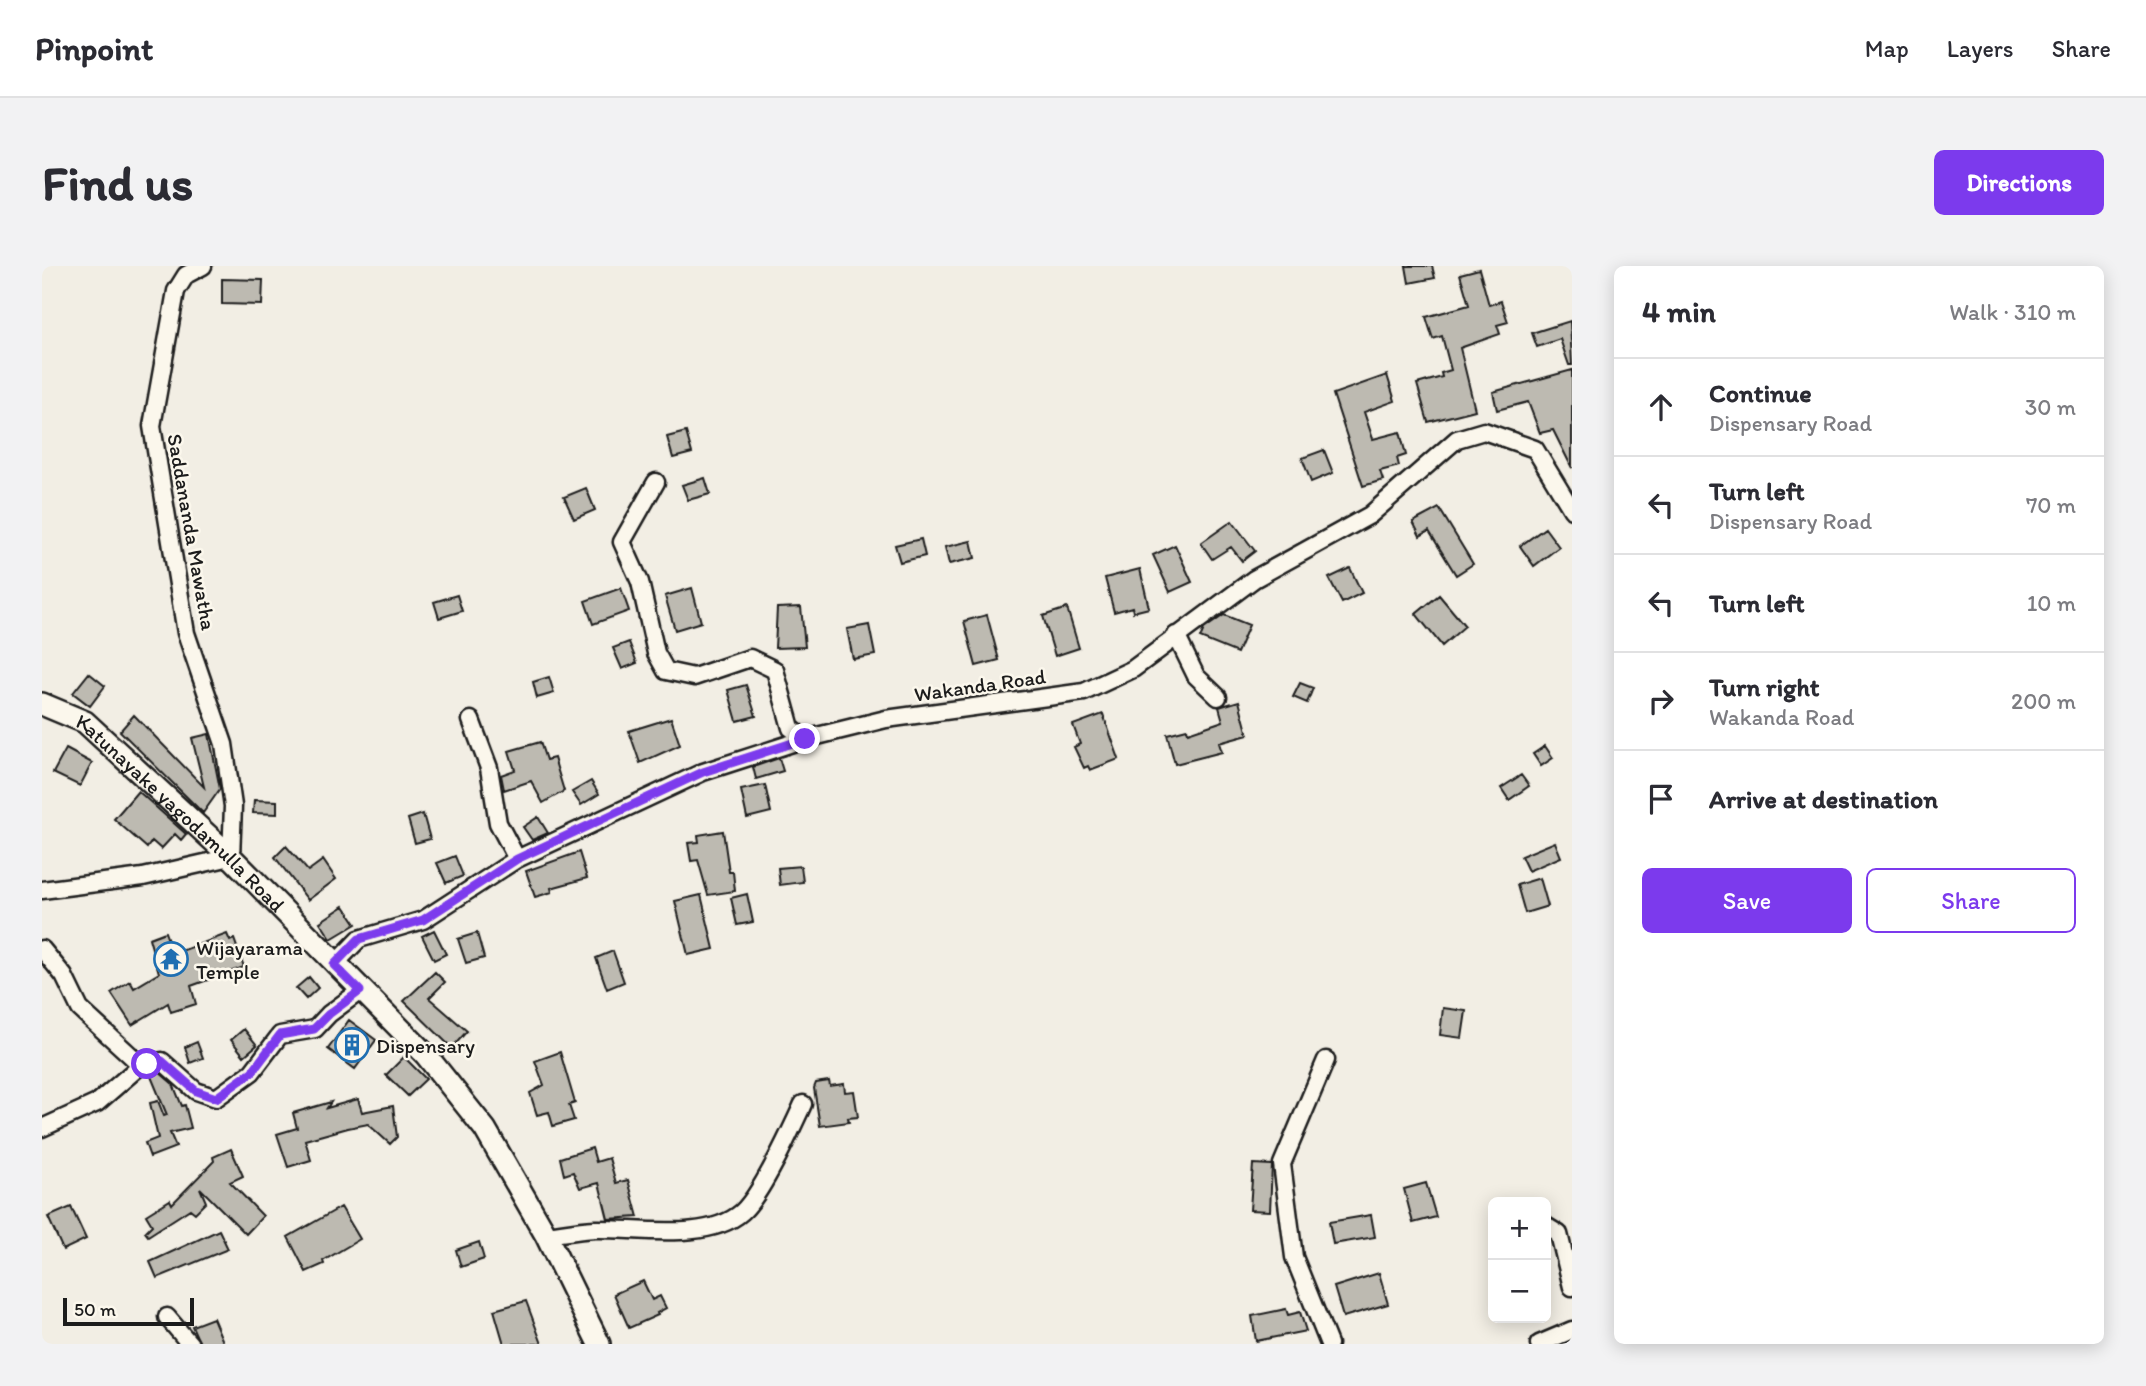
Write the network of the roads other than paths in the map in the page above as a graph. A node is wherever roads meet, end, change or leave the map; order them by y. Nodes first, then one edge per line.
1 (203, 266) edge
2 (656, 482) dead end
3 (1572, 510) edge
4 (1176, 635) junction
5 (1218, 697) dead end
6 (42, 704) edge
7 (471, 720) dead end
8 (805, 739) junction
9 (230, 857) junction
10 (517, 859) junction
11 (42, 890) edge
12 (42, 949) edge
13 (334, 965) junction
14 (360, 991) junction
15 (1326, 1060) dead end
16 (144, 1064) junction
17 (803, 1104) dead end
18 (42, 1128) edge
19 (1551, 1229) edge
20 (546, 1235) junction
21 (1572, 1287) edge
22 (167, 1317) dead end
23 (1572, 1330) edge
24 (190, 1344) edge
25 (599, 1344) edge
26 (1329, 1344) edge
27 (1539, 1344) edge

1 - 9 street, Saddananda Mawatha
2 - 8 street
3 - 4 street, Wakanda Road
4 - 5 street
4 - 8 street, Wakanda Road
6 - 9 main road, Katunayake yagodamulla Road
7 - 10 street
8 - 10 street, Wakanda Road
9 - 11 street
9 - 13 main road, Katunayake yagodamulla Road
10 - 13 street, Wakanda Road
12 - 16 street
13 - 14 main road, Katunayake yagodamulla Road
14 - 16 street
14 - 20 main road, Katunayake yagodamulla Road
15 - 26 street
16 - 18 street
17 - 20 street
19 - 21 street
20 - 25 main road, Katunayake yagodamulla Road
22 - 24 street
23 - 27 street

